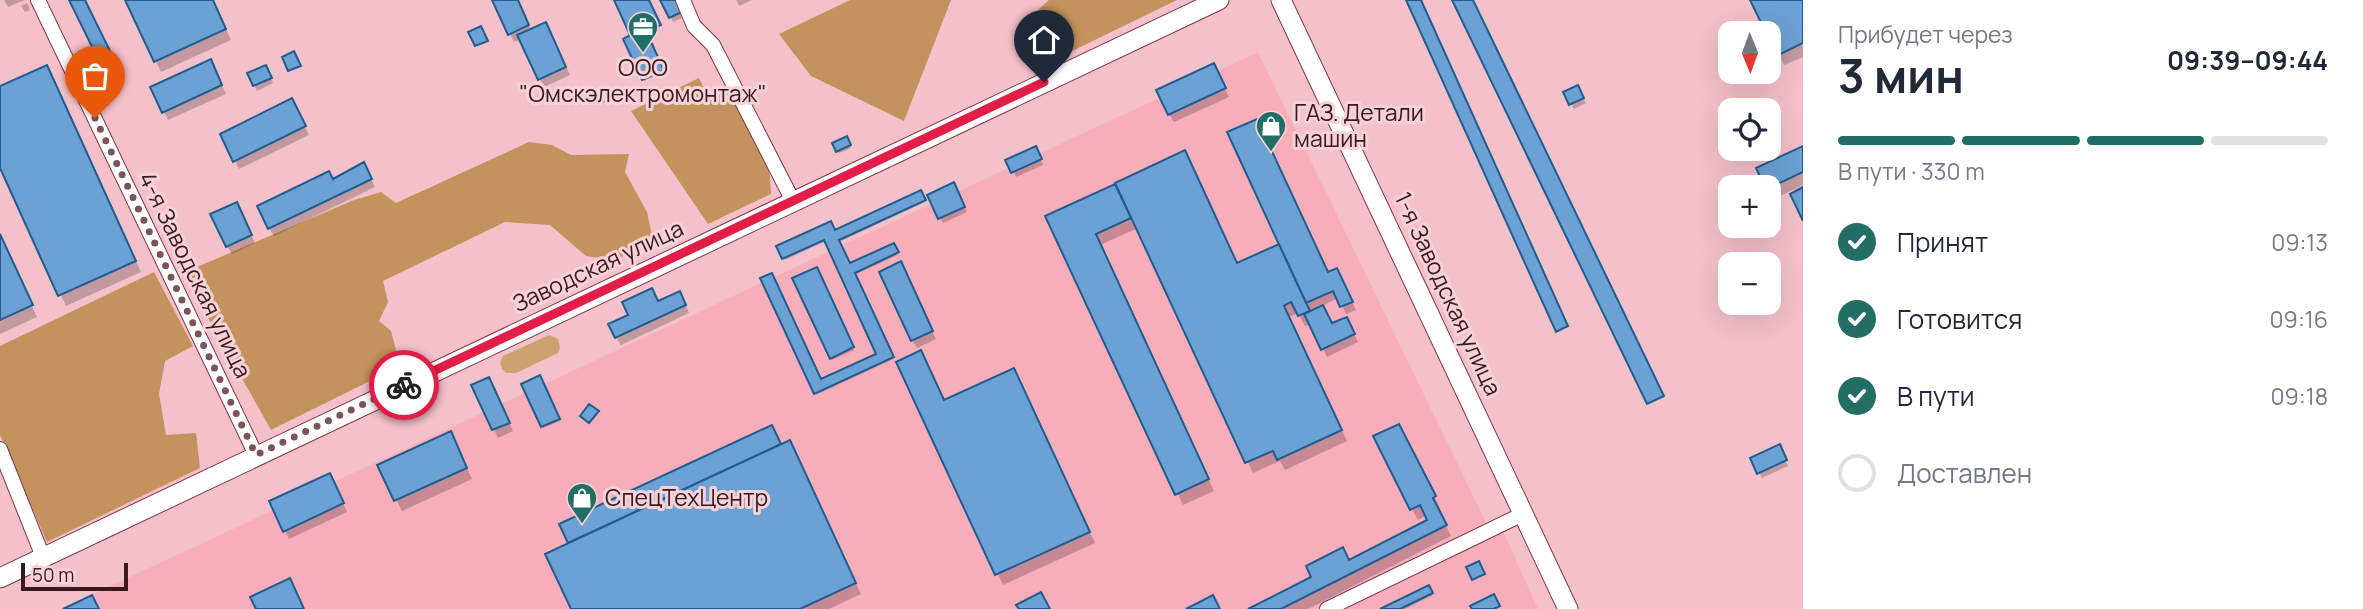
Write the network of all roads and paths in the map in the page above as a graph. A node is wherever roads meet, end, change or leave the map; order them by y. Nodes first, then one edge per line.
1 (38, 0) edge
2 (682, 0) edge
3 (1219, 0) edge
4 (1281, 0) edge
5 (793, 201) junction
6 (0, 449) edge
7 (256, 455) junction
8 (1523, 514) junction
9 (44, 557) junction
10 (0, 578) edge
11 (1327, 609) edge
12 (1568, 609) edge

1 - 7 street, 4-я Заводская улица
2 - 5 street
3 - 5 main road, Заводская улица
4 - 8 main road, 1-я Заводская улица
5 - 7 main road, Заводская улица
6 - 9 street
7 - 9 main road, Заводская улица
8 - 11 street
8 - 12 main road, 1-я Заводская улица
9 - 10 main road, Заводская улица

